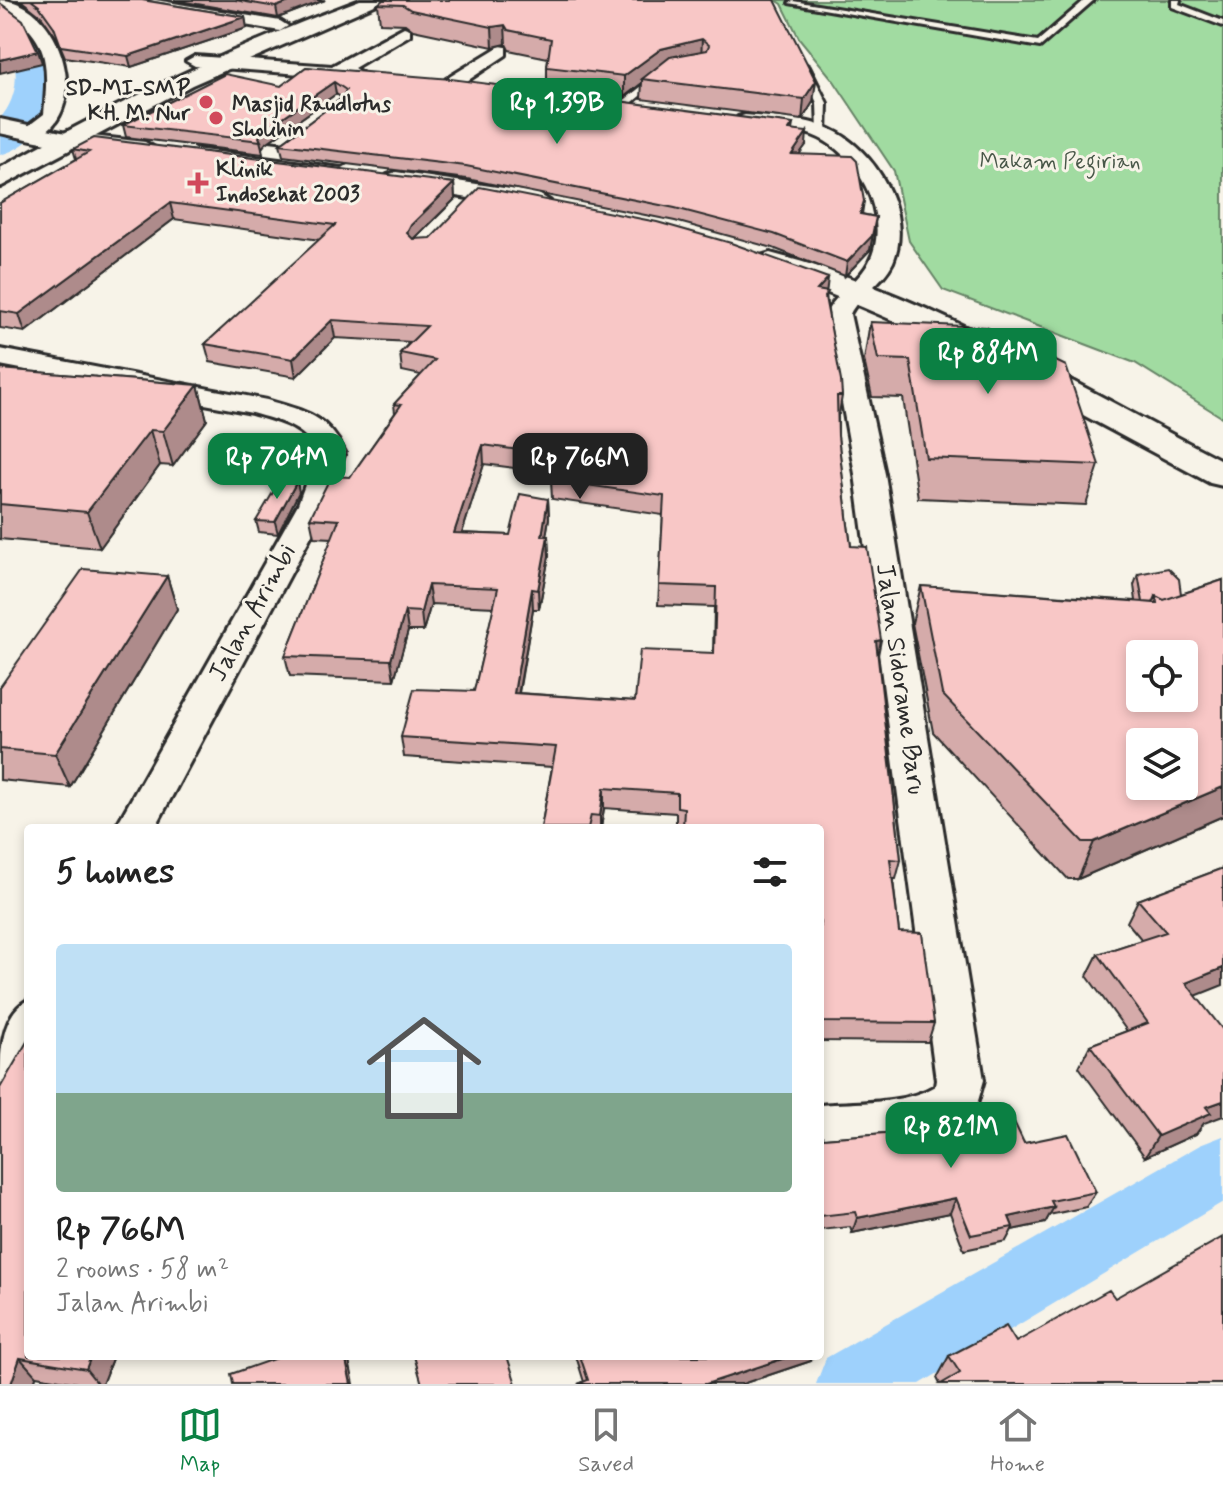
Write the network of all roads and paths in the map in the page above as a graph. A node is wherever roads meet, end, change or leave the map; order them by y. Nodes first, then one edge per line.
1 (0, 0) edge
2 (129, 0) edge
3 (350, 0) edge
4 (377, 0) edge
5 (1090, 0) edge
6 (1176, 0) edge
7 (793, 3) dead end
8 (1223, 24) edge
9 (280, 26) junction
10 (404, 32) edge
11 (500, 51) edge
12 (801, 60) edge
13 (195, 61) junction
14 (217, 63) junction
15 (677, 70) edge
16 (336, 71) junction
17 (379, 75) edge
18 (479, 86) edge
19 (618, 103) joint
20 (656, 108) edge
21 (732, 119) edge
22 (37, 125) edge
23 (299, 131) edge
24 (823, 132) junction
25 (274, 150) junction
26 (0, 179) edge
27 (751, 244) edge
28 (865, 282) junction
29 (947, 303) dead end
30 (0, 357) edge
31 (1131, 396) dead end
32 (1197, 431) dead end
33 (1221, 471) edge
34 (137, 824) edge
35 (24, 1031) edge
36 (11, 1066) edge
37 (824, 1128) edge

1 - 22 street
2 - 9 street
3 - 9 main road
4 - 14 main road
5 - 7 lane
6 - 8 lane
9 - 13 main road
10 - 16 street
11 - 18 street
12 - 24 lane
13 - 14 street
13 - 22 main road
14 - 16 street
14 - 22 main road
15 - 19 lane
16 - 17 street
19 - 20 street
21 - 24 street
22 - 25 main road
22 - 25 main road
22 - 26 main road
23 - 25 street
24 - 28 street, Jalan Sidorame Baru
27 - 28 main road
28 - 29 main road
28 - 33 main road
28 - 37 street, Jalan Sidorame Baru
30 - 34 street, Jalan Arimbi
31 - 32 main road
35 - 36 street

